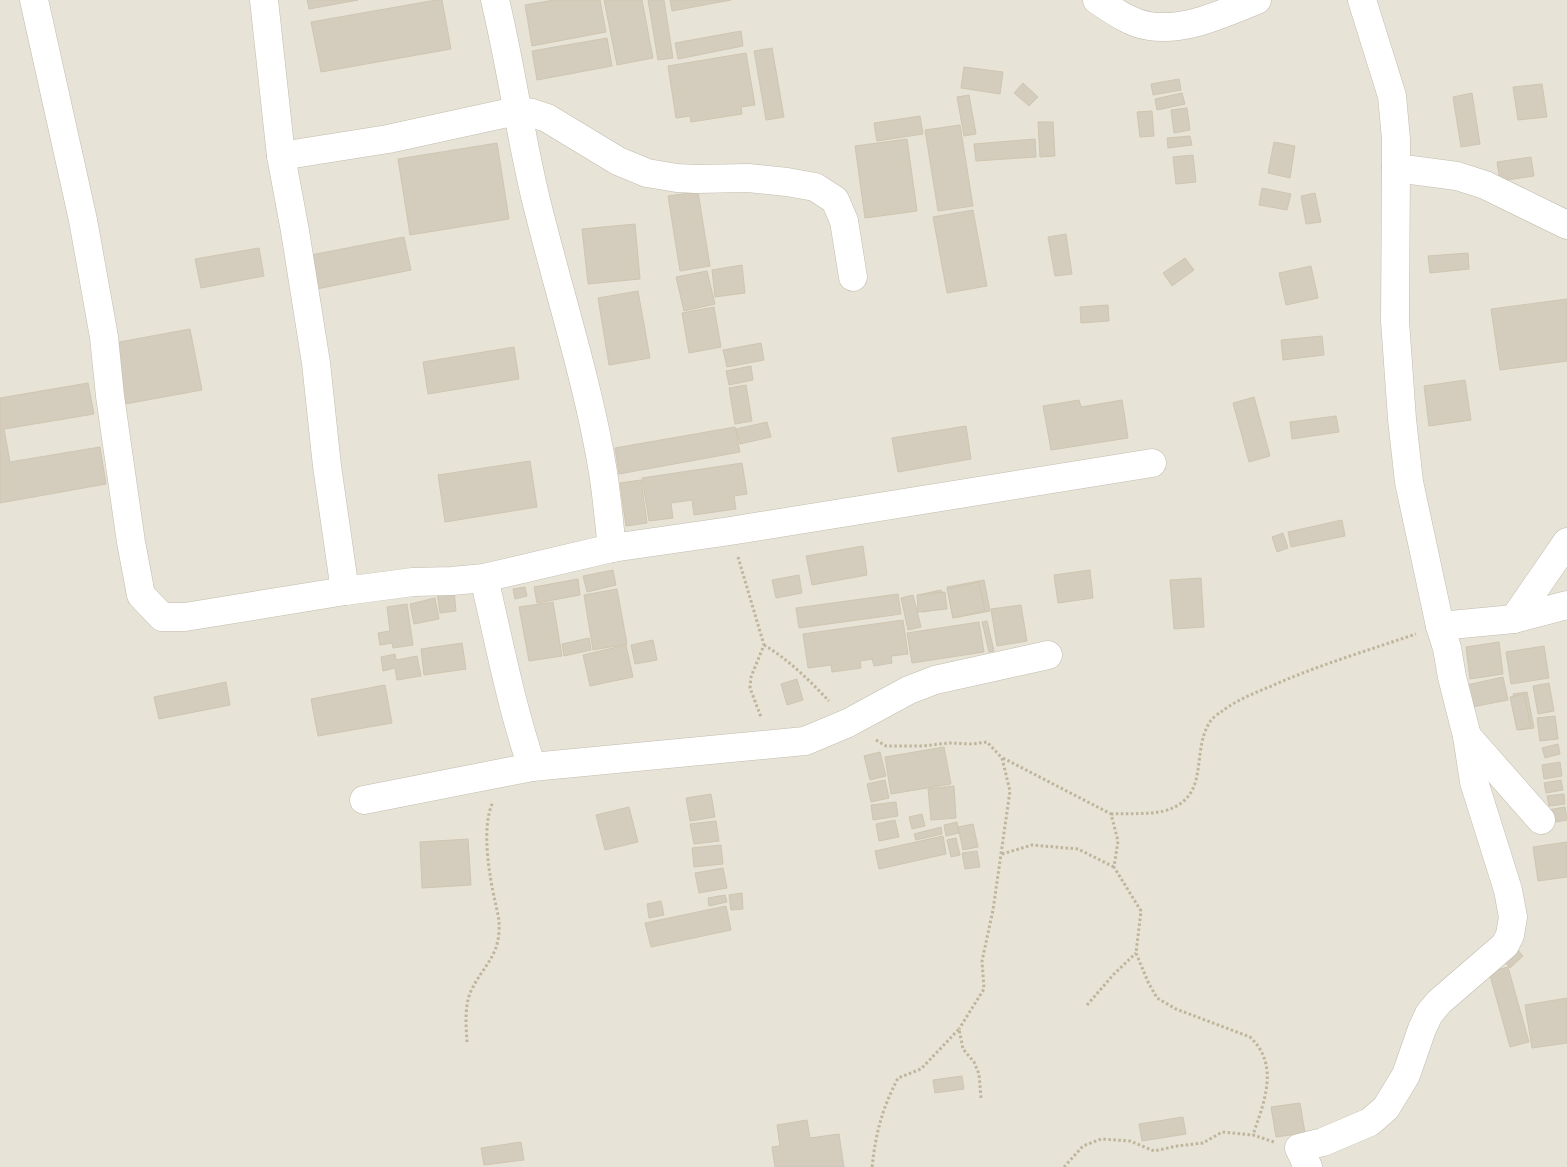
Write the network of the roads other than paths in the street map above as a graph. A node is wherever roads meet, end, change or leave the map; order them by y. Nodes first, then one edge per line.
1 (34, 0) edge
2 (264, 0) edge
3 (496, 0) edge
4 (1097, 0) edge
5 (1257, 0) edge
6 (1362, 0) edge
7 (516, 111) junction
8 (281, 156) junction
9 (1396, 168) junction
10 (1567, 225) edge
11 (853, 277) dead end
12 (1152, 463) dead end
13 (1567, 542) edge
14 (612, 548) junction
15 (484, 578) junction
16 (345, 591) junction
17 (1567, 605) edge
18 (1514, 619) junction
19 (1440, 626) junction
20 (1048, 655) dead end
21 (1467, 736) junction
22 (532, 767) junction
23 (364, 800) dead end
24 (1540, 820) dead end
25 (1303, 1158) edge

1 - 16 street
2 - 8 street
3 - 7 street
4 - 5 street
6 - 9 street
7 - 8 street
7 - 11 street
7 - 14 street
8 - 16 street
9 - 10 street
9 - 19 street
12 - 14 street
13 - 18 street
14 - 15 street
15 - 16 street
15 - 22 street
17 - 18 street
18 - 19 street
19 - 21 street
20 - 22 street
21 - 24 street
21 - 25 street
22 - 23 street

